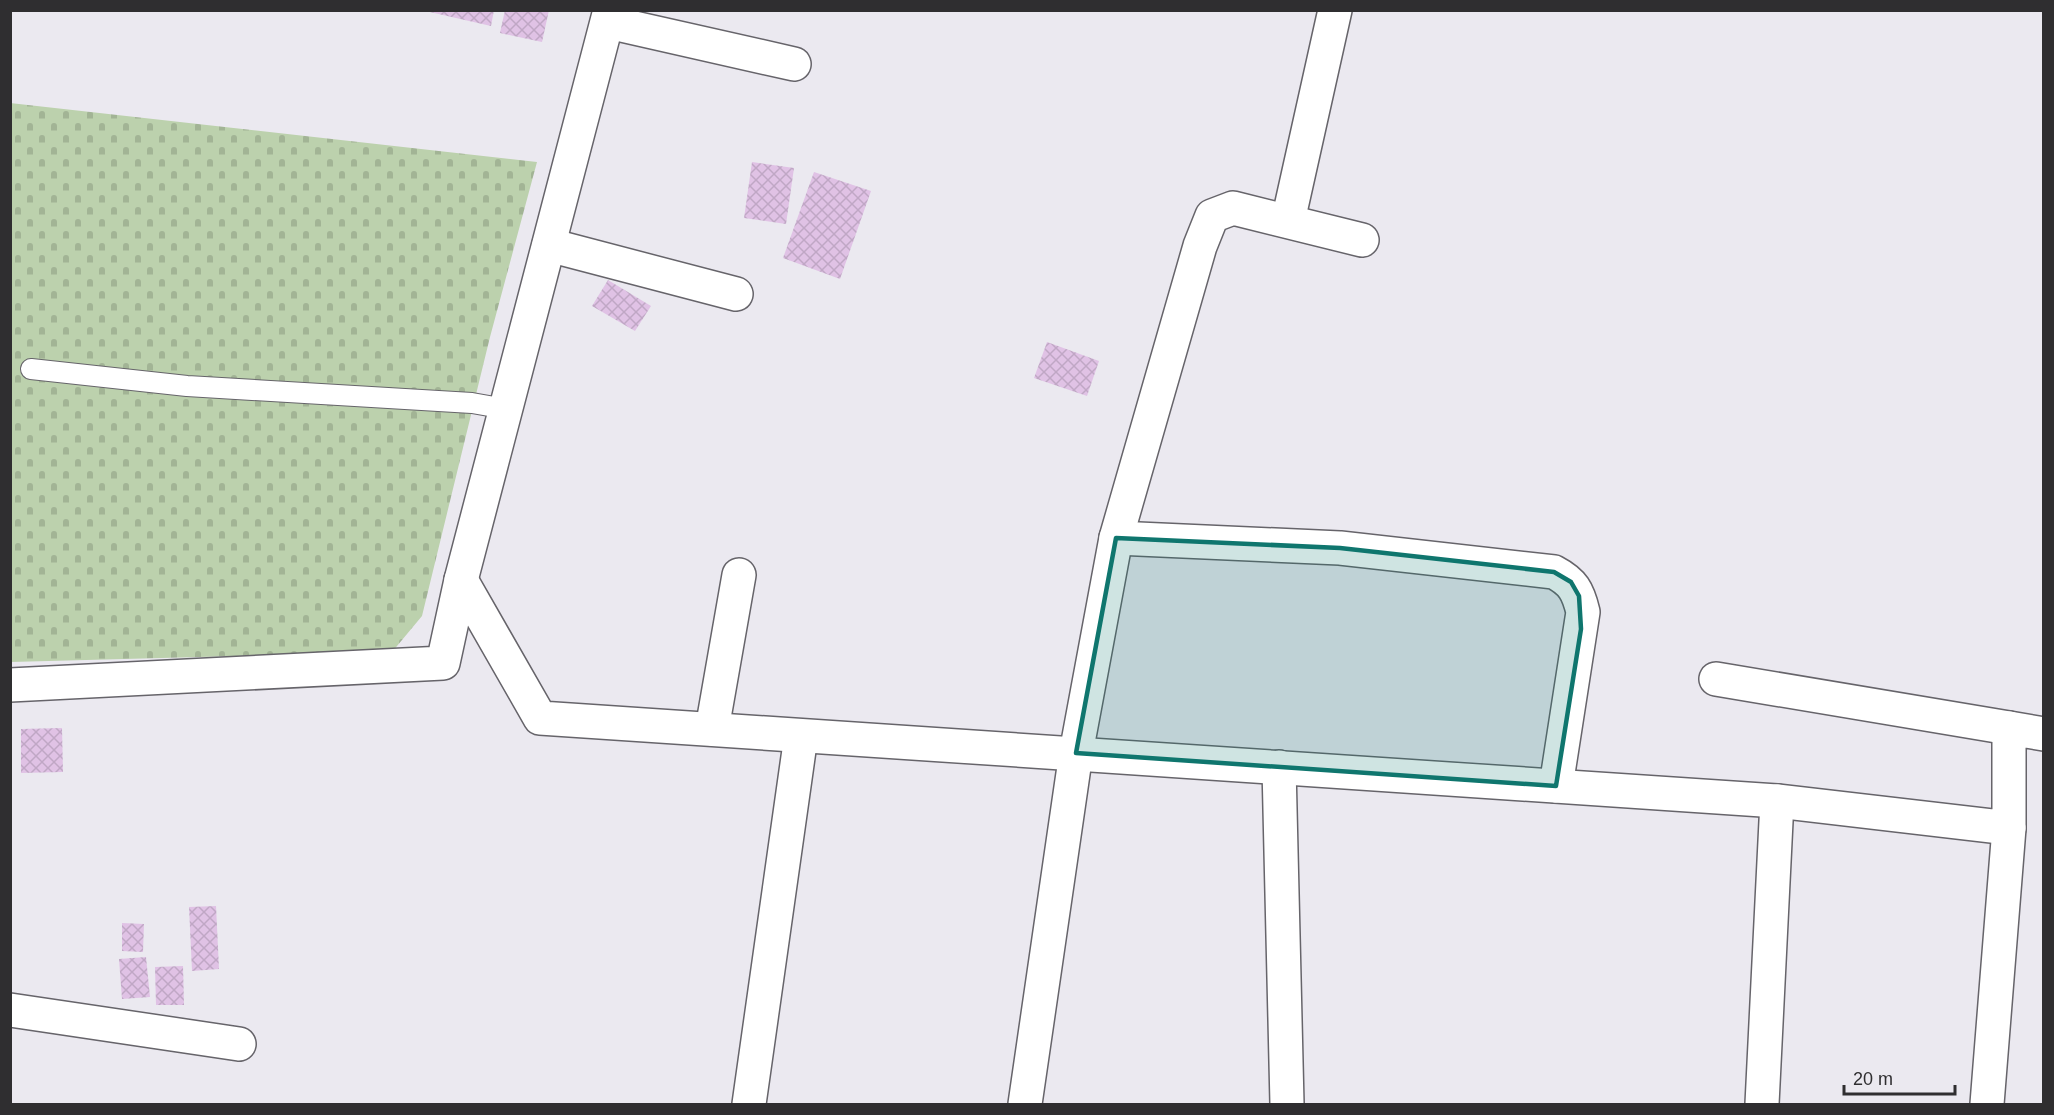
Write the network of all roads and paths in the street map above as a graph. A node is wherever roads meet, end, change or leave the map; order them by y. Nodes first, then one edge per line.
1 (1335, 10) edge
2 (609, 16) edge
3 (794, 64) dead end
4 (1288, 222) junction
5 (1362, 240) dead end
6 (549, 245) junction
7 (736, 294) dead end
8 (31, 369) dead end
9 (506, 409) junction
10 (1116, 538) junction
11 (739, 575) dead end
12 (461, 580) junction
13 (1716, 678) dead end
14 (10, 685) edge
15 (2009, 728) junction
16 (712, 729) junction
17 (2043, 734) edge
18 (801, 736) junction
19 (1076, 753) junction
20 (1279, 767) junction
21 (1556, 786) junction
22 (1777, 801) junction
23 (2009, 828) junction
24 (10, 1010) edge
25 (239, 1044) dead end
26 (748, 1104) edge
27 (1025, 1104) edge
28 (1287, 1104) edge
29 (1762, 1104) edge
30 (1987, 1104) edge

1 - 4 street
2 - 3 street
2 - 6 street
4 - 5 street
4 - 10 street
6 - 7 street
6 - 9 street
8 - 9 lane
9 - 12 street
10 - 19 street
10 - 21 street
11 - 16 street
12 - 14 street
12 - 16 street
13 - 15 street
15 - 17 street
15 - 23 street
16 - 18 street
18 - 19 street
18 - 26 street
19 - 20 street
19 - 27 street
20 - 21 street
20 - 28 street
21 - 22 street
22 - 23 street
22 - 29 street
23 - 30 street
24 - 25 street

